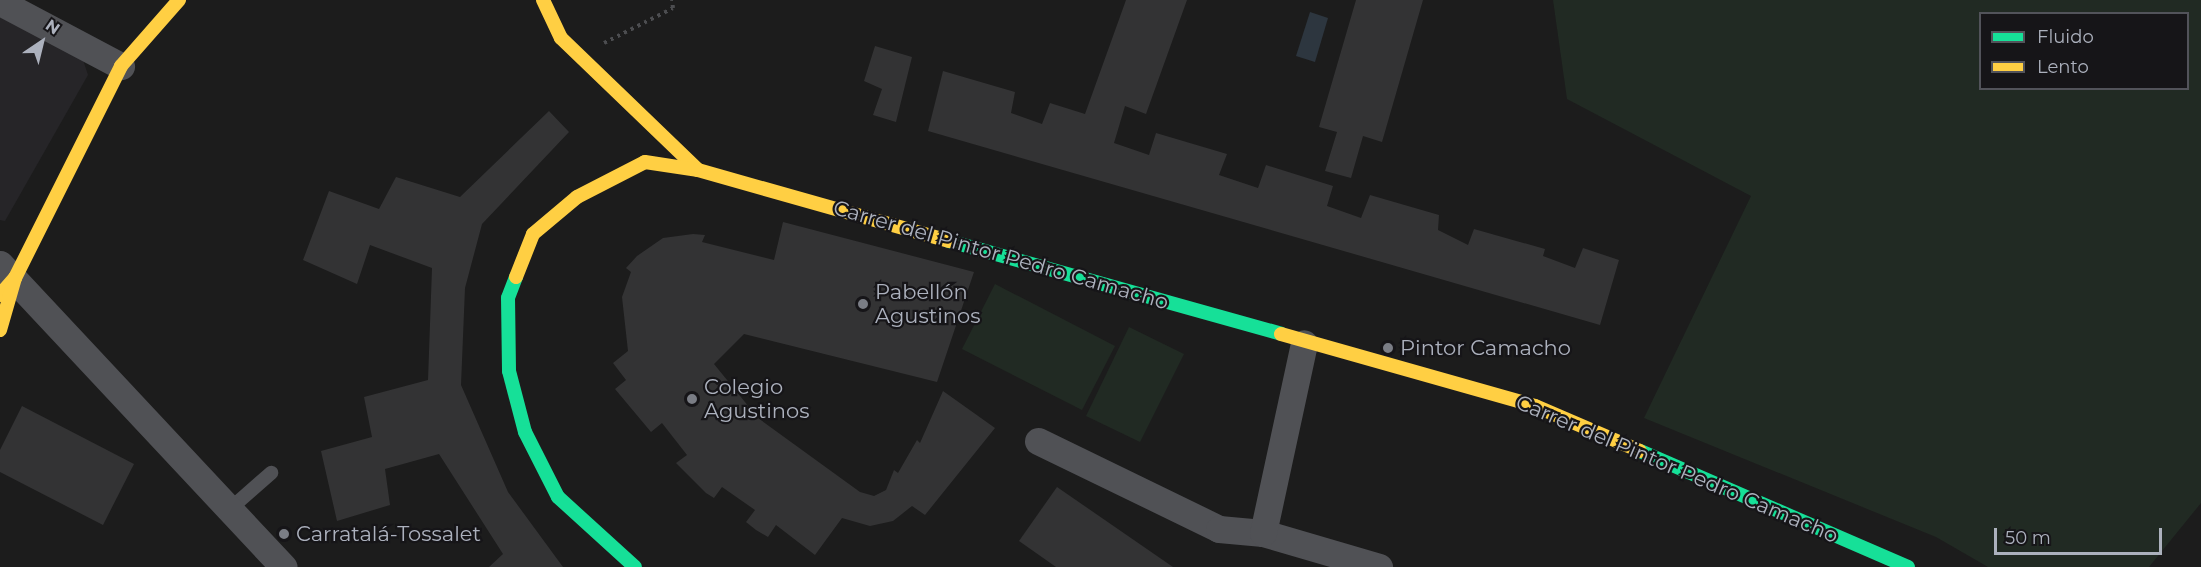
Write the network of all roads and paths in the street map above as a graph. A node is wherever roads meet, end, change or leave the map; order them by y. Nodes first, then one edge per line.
1 (178, 0) edge
2 (543, 0) edge
3 (672, 0) edge
4 (0, 2) edge
5 (600, 45) dead end
6 (121, 66) junction
7 (622, 103) junction
8 (645, 162) junction
9 (698, 170) junction
10 (5, 279) edge
11 (0, 330) edge
12 (1304, 343) junction
13 (1038, 441) dead end
14 (271, 473) dead end
15 (230, 509) junction
16 (1263, 533) junction
17 (284, 567) edge
18 (635, 567) edge
19 (1379, 567) edge
20 (1908, 567) edge

1 - 6 street
2 - 7 street
3 - 5 path
4 - 6 street
6 - 10 street
7 - 8 street
7 - 9 street
8 - 9 street, Carrer del Pintor Pedro Camacho
8 - 18 street
9 - 12 street, Carrer del Pintor Pedro Camacho
10 - 11 street
10 - 15 street
12 - 16 street
12 - 20 street, Carrer del Pintor Pedro Camacho
13 - 16 street
14 - 15 lane
15 - 17 street
16 - 19 street

